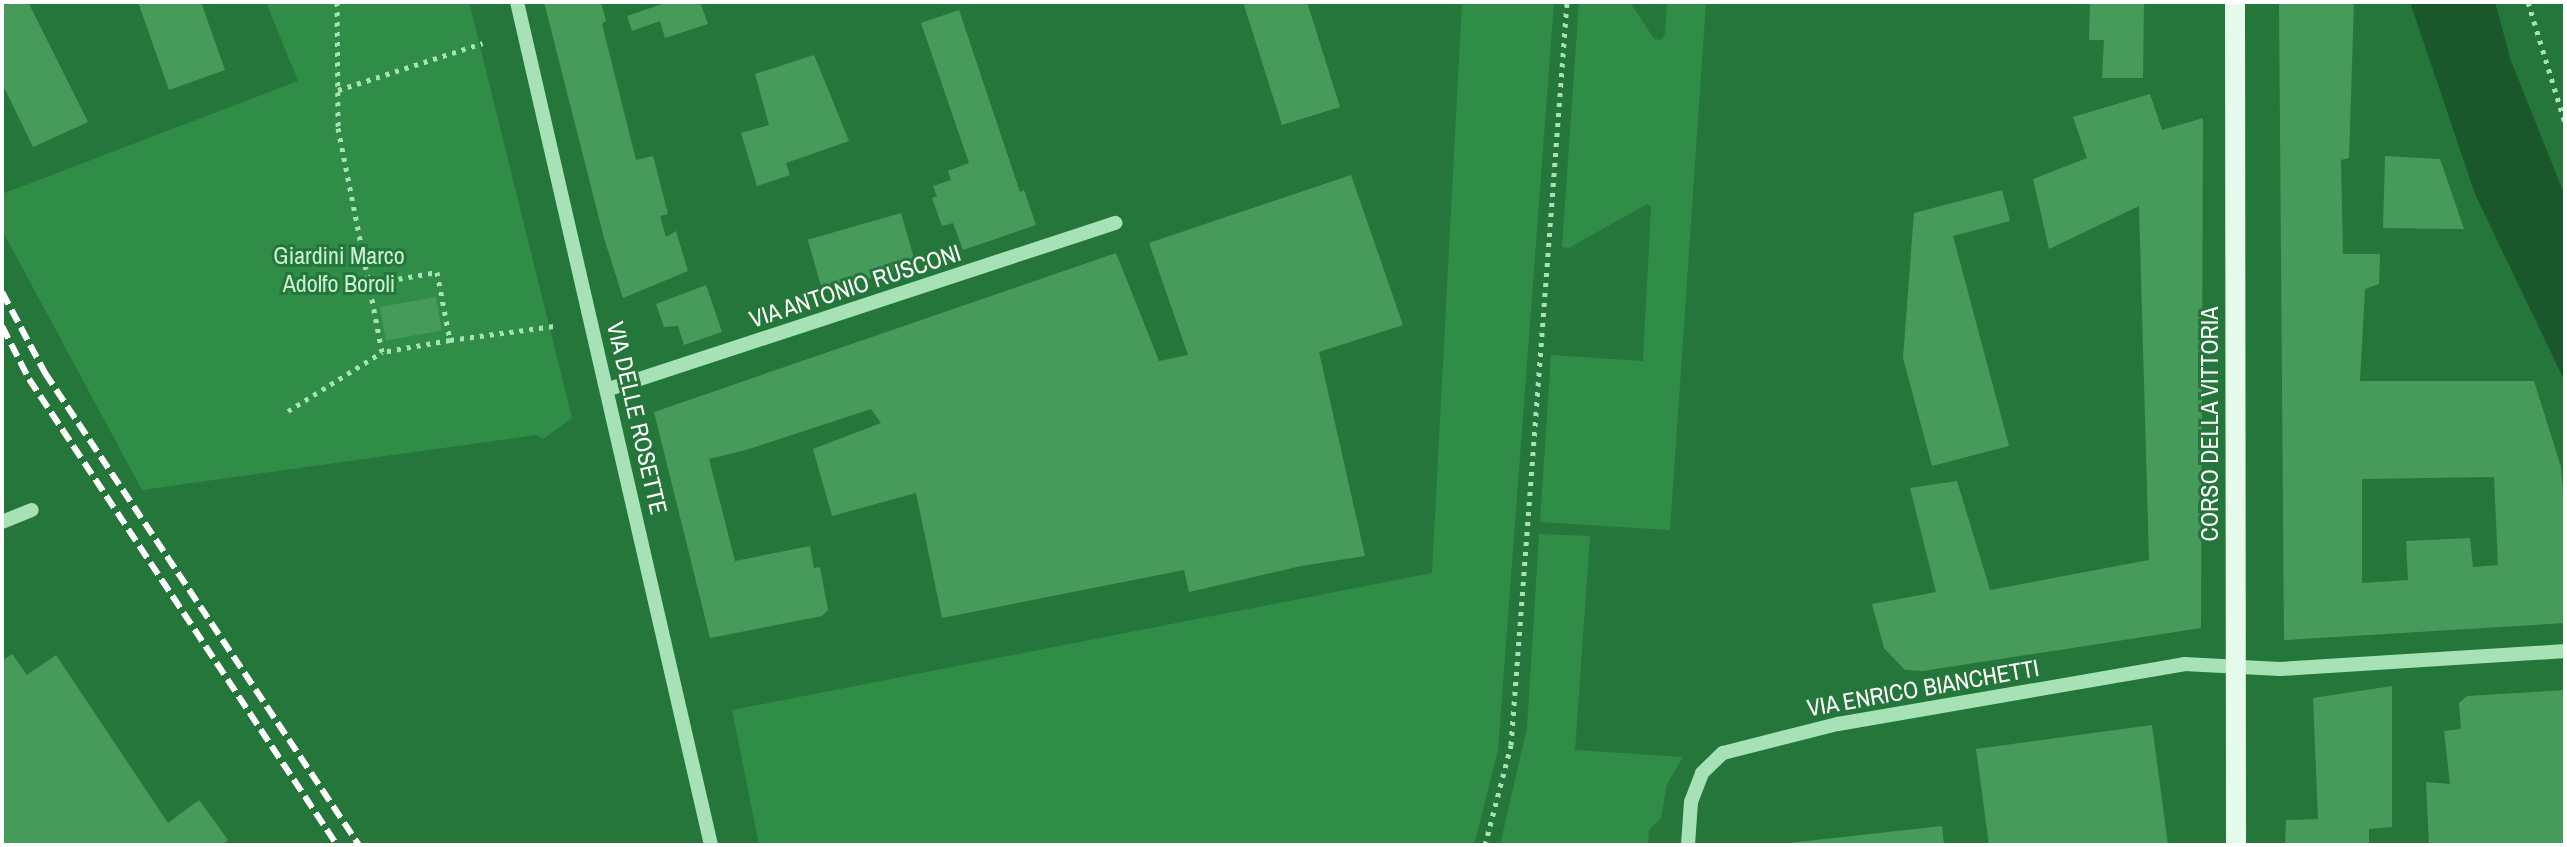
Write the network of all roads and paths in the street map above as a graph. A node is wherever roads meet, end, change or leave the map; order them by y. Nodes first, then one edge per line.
1 (337, 2) edge
2 (517, 2) edge
3 (1567, 2) edge
4 (2235, 2) edge
5 (2528, 2) edge
6 (483, 43) dead end
7 (338, 90) junction
8 (2565, 123) edge
9 (1115, 223) dead end
10 (369, 284) junction
11 (554, 326) dead end
12 (450, 340) junction
13 (382, 352) junction
14 (609, 389) junction
15 (288, 411) dead end
16 (32, 510) dead end
17 (2, 522) edge
18 (2565, 651) edge
19 (2236, 666) junction
20 (711, 845) edge
21 (1485, 845) edge
22 (1688, 845) edge
23 (2236, 845) edge

1 - 7 path
2 - 14 street, VIA DELLE ROSETTE
3 - 21 path
4 - 19 main road, CORSO DELLA VITTORIA
5 - 8 path
6 - 7 path
7 - 10 path
9 - 14 street, VIA ANTONIO RUSCONI
10 - 12 path
10 - 13 path
11 - 12 path
12 - 13 path
13 - 15 path
14 - 20 street, VIA DELLE ROSETTE
16 - 17 street
18 - 19 street, VIA ENRICO BIANCHETTI
19 - 22 street, VIA ENRICO BIANCHETTI
19 - 23 main road, CORSO DELLA VITTORIA

